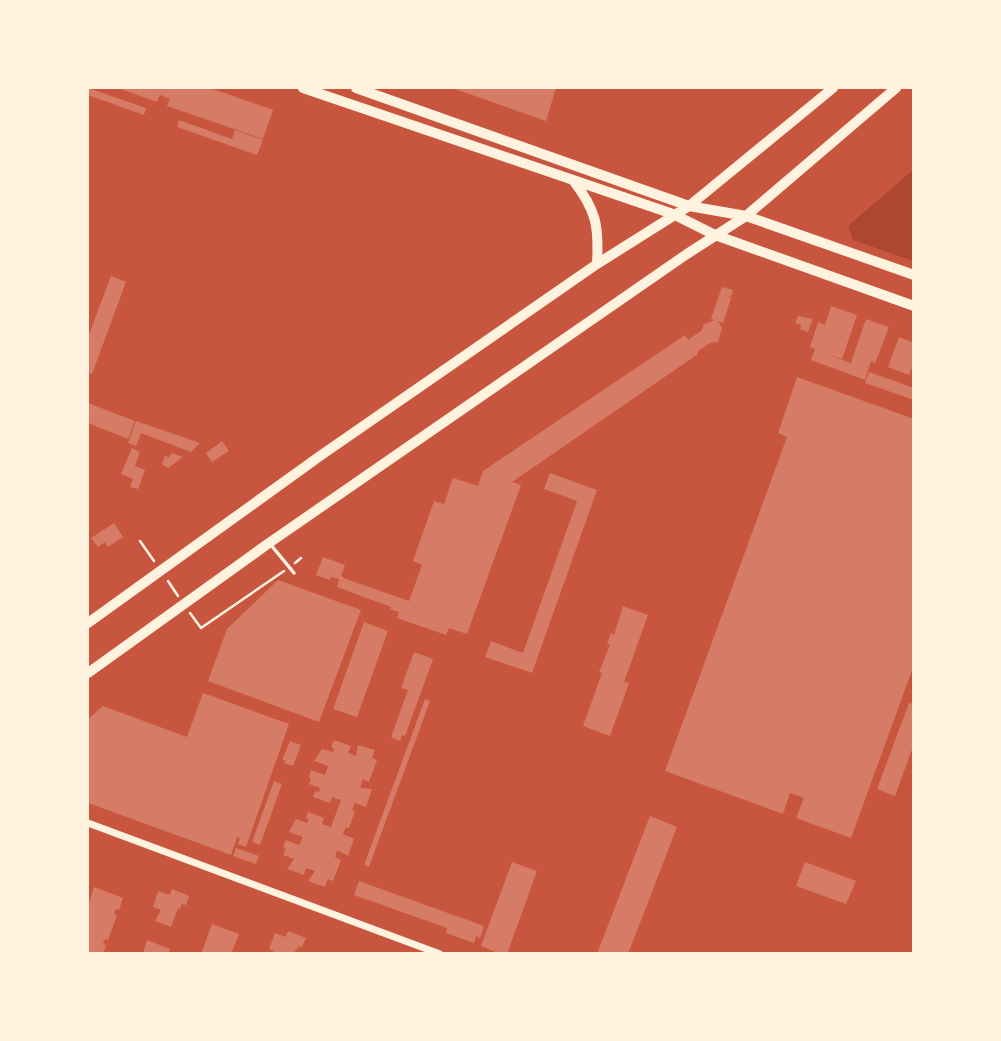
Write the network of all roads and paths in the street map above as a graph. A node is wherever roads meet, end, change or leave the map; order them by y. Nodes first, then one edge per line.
1 (303, 88) edge
2 (356, 88) edge
3 (834, 88) edge
4 (896, 88) edge
5 (573, 180) junction
6 (689, 206) junction
7 (673, 214) junction
8 (746, 216) junction
9 (715, 235) junction
10 (597, 264) junction
11 (914, 275) edge
12 (914, 306) edge
13 (140, 541) dead end
14 (269, 543) junction
15 (301, 558) dead end
16 (155, 563) dead end
17 (289, 567) junction
18 (295, 573) dead end
19 (163, 574) dead end
20 (178, 595) dead end
21 (186, 606) dead end
22 (88, 623) edge
23 (88, 673) edge
24 (88, 823) edge
25 (440, 954) edge

1 - 5 main road
2 - 6 main road
3 - 6 main road
4 - 8 main road
5 - 7 main road
5 - 10 main road
6 - 7 main road
6 - 8 main road
7 - 9 main road
7 - 10 main road
8 - 9 main road
8 - 11 main road
9 - 12 main road
9 - 14 main road
10 - 22 main road
13 - 16 path
14 - 17 lane
14 - 23 main road
15 - 17 path
17 - 18 lane
17 - 21 path
19 - 20 path
24 - 25 street

